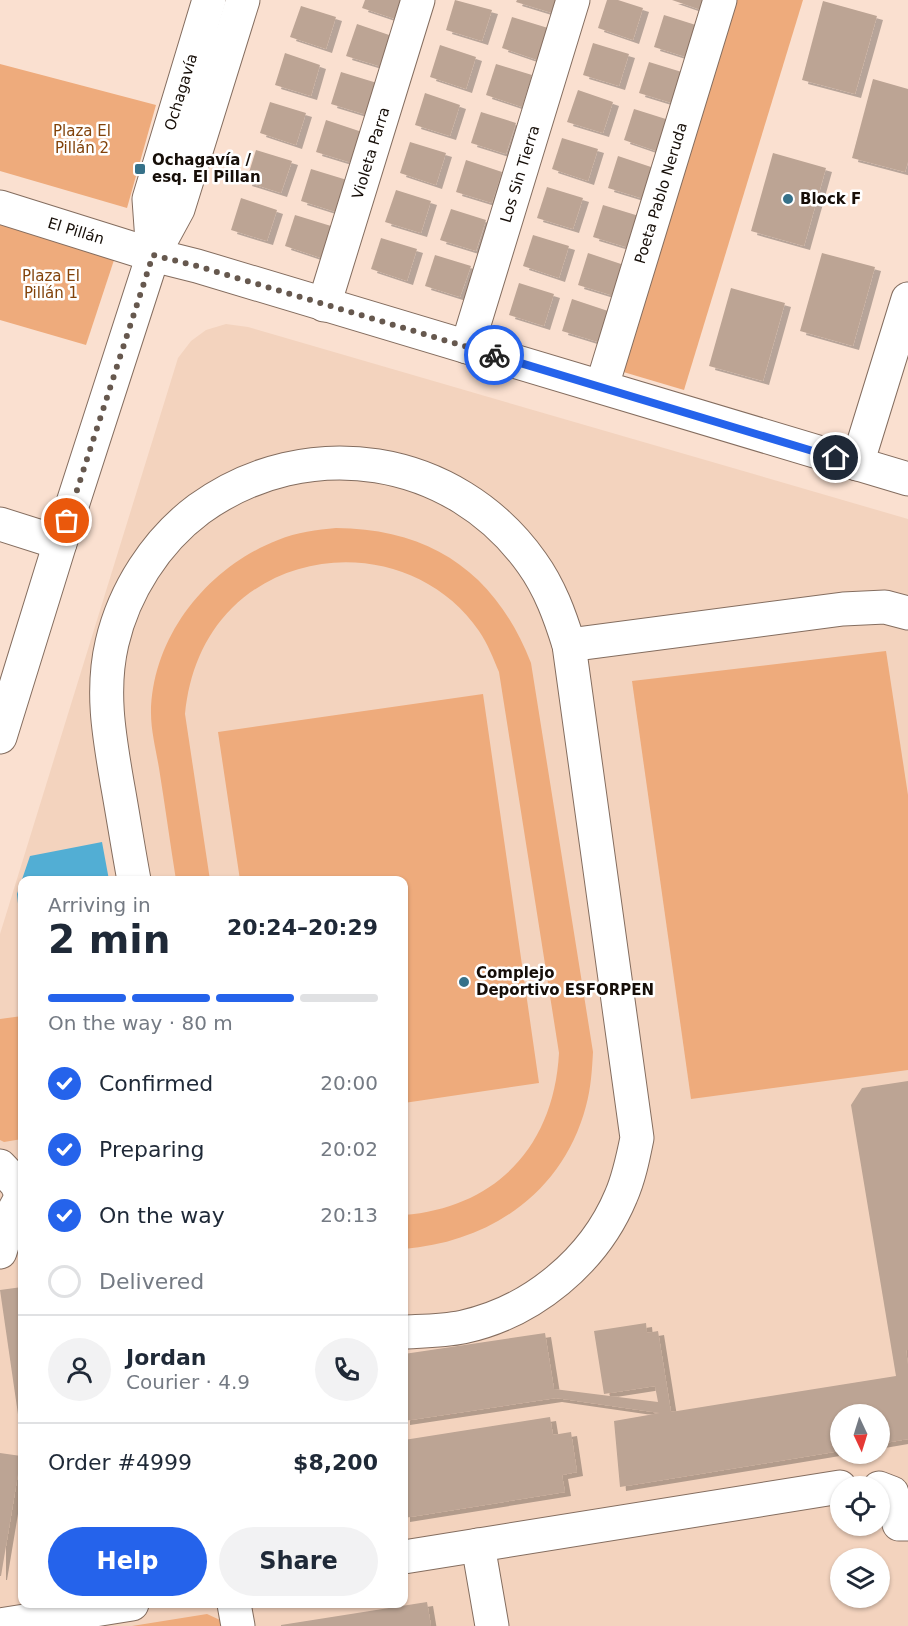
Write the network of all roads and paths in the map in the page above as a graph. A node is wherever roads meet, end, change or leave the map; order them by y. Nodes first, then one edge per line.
1 (209, 0) edge
2 (243, 0) edge
3 (418, 0) edge
4 (573, 0) edge
5 (720, 0) edge
6 (0, 207) edge
7 (153, 255) junction
8 (908, 299) edge
9 (324, 305) junction
10 (467, 347) junction
11 (602, 386) junction
12 (857, 464) junction
13 (908, 479) edge
14 (0, 524) edge
15 (60, 543) junction
16 (908, 614) edge
17 (569, 645) junction
18 (0, 737) edge
19 (133, 876) edge
20 (0, 1166) edge
21 (18, 1187) edge
22 (18, 1203) edge
23 (0, 1252) edge
24 (408, 1332) edge
25 (830, 1489) edge
26 (890, 1492) edge
27 (908, 1524) edge
28 (478, 1545) junction
29 (408, 1556) edge
30 (107, 1608) edge
31 (235, 1608) edge
32 (0, 1625) edge
33 (238, 1626) edge
34 (492, 1626) edge

1 - 7 street, Ochagavía
2 - 7 street
3 - 9 street, Violeta Parra
4 - 10 street, Los Sin Tierra
5 - 11 street, Poeta Pablo Neruda
6 - 7 street, El Pillán
7 - 9 street, El Pillán
7 - 15 street
8 - 12 street
9 - 10 street, El Pillán
10 - 11 street, El Pillán
11 - 12 street, El Pillán
12 - 13 street, El Pillán
14 - 15 street
15 - 18 street
16 - 17 street
17 - 19 street
17 - 24 street
20 - 21 street
22 - 23 street
25 - 28 street
26 - 27 street
28 - 29 street
28 - 34 street
30 - 32 street
31 - 33 street

